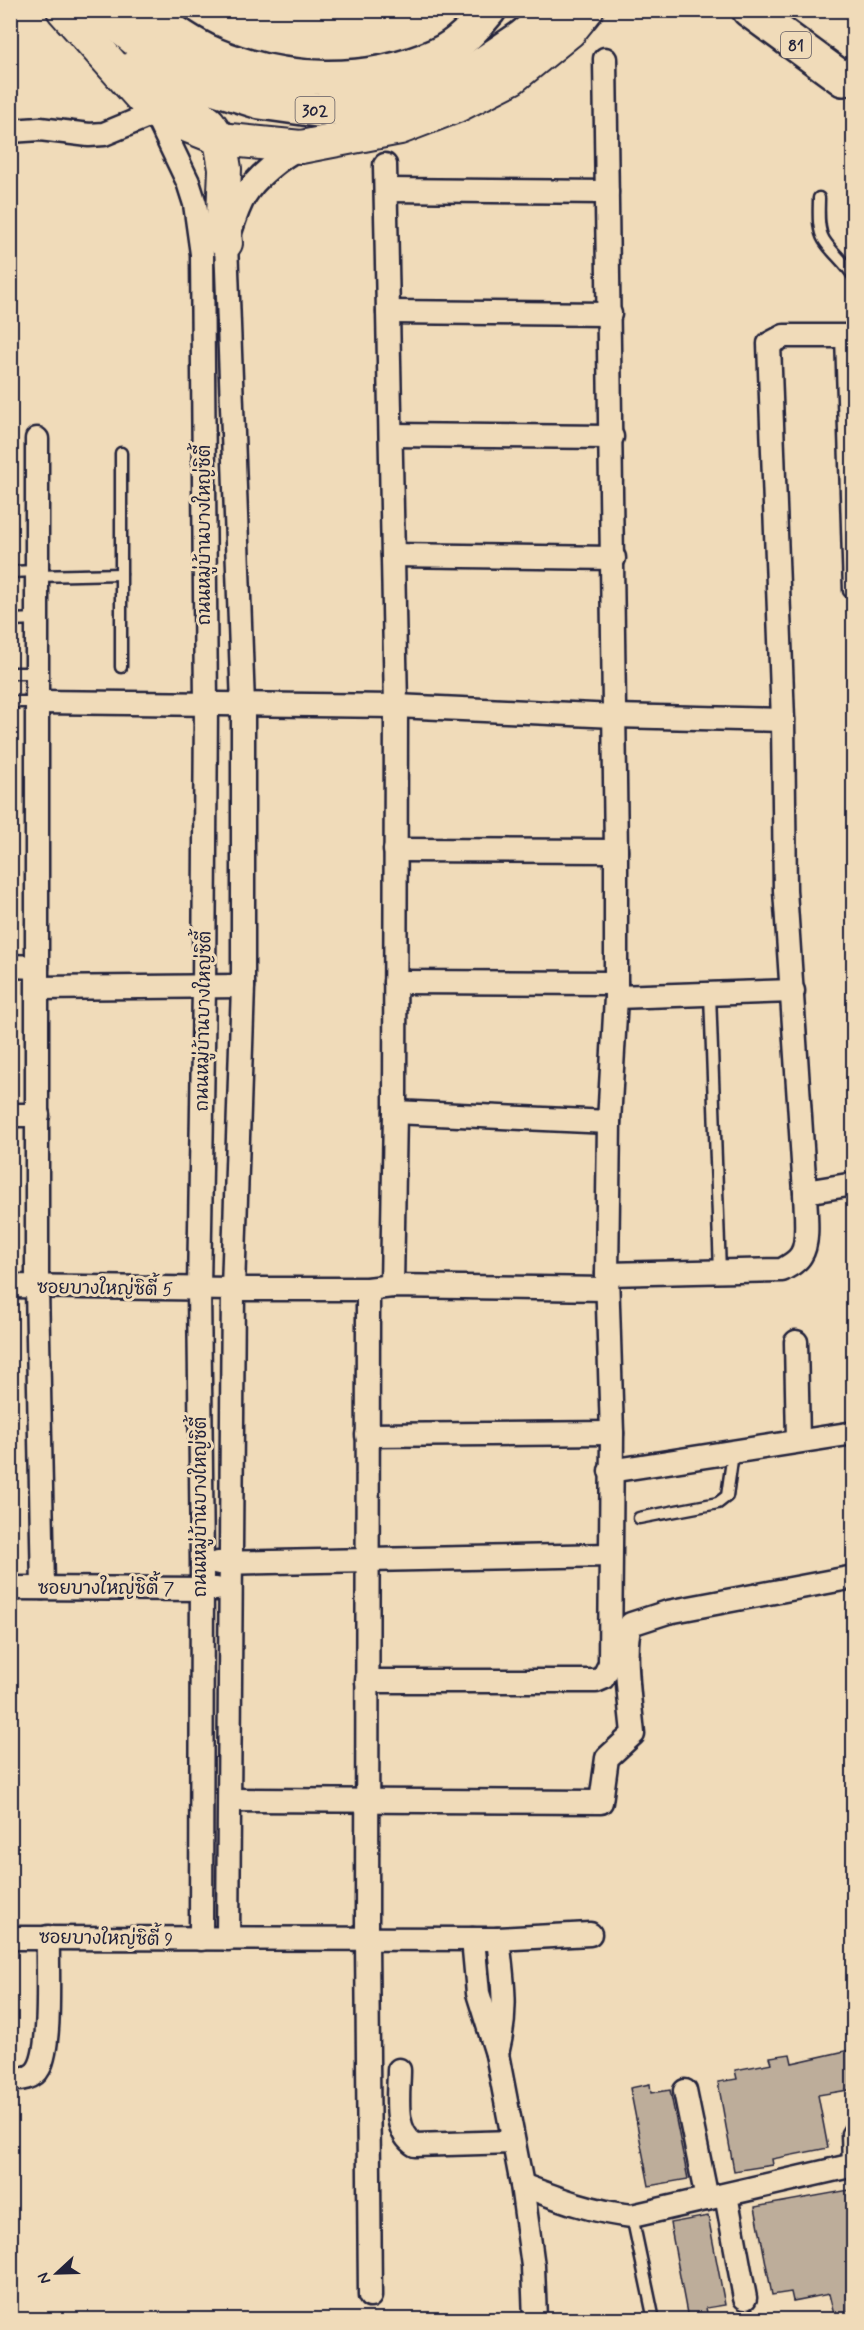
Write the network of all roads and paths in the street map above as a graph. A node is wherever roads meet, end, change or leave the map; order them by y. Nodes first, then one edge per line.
1 (63, 10) edge
2 (146, 10) edge
3 (489, 10) edge
4 (587, 10) edge
5 (749, 10) edge
6 (771, 10) edge
7 (542, 18) edge
8 (93, 24) edge
9 (605, 59) dead end
10 (848, 84) edge
11 (155, 113) junction
12 (10, 131) edge
13 (220, 139) junction
14 (301, 147) junction
15 (385, 165) dead end
16 (386, 190) junction
17 (607, 192) junction
18 (819, 198) dead end
19 (226, 243) junction
20 (854, 277) edge
21 (388, 312) junction
22 (609, 314) junction
23 (847, 336) edge
24 (391, 435) junction
25 (612, 437) junction
26 (37, 439) dead end
27 (121, 453) dead end
28 (393, 555) junction
29 (614, 558) junction
30 (10, 572) edge
31 (37, 573) junction
32 (121, 574) junction
33 (849, 591) dead end
34 (38, 619) junction
35 (10, 620) edge
36 (121, 667) dead end
37 (38, 672) junction
38 (10, 673) edge
39 (10, 702) edge
40 (38, 702) junction
41 (206, 705) junction
42 (243, 705) junction
43 (396, 706) junction
44 (615, 716) junction
45 (783, 720) junction
46 (396, 850) junction
47 (616, 851) junction
48 (10, 966) edge
49 (38, 977) junction
50 (396, 982) junction
51 (243, 986) junction
52 (204, 987) junction
53 (616, 990) junction
54 (793, 992) junction
55 (710, 994) junction
56 (395, 1112) junction
57 (10, 1115) edge
58 (38, 1115) junction
59 (609, 1122) junction
60 (854, 1185) edge
61 (805, 1192) junction
62 (720, 1272) junction
63 (607, 1282) junction
64 (10, 1286) edge
65 (392, 1286) junction
66 (37, 1287) junction
67 (199, 1289) junction
68 (233, 1289) junction
69 (368, 1289) junction
70 (796, 1342) dead end
71 (612, 1433) junction
72 (854, 1433) edge
73 (367, 1435) junction
74 (798, 1441) junction
75 (733, 1453) junction
76 (610, 1472) junction
77 (639, 1518) dead end
78 (610, 1555) junction
79 (369, 1560) junction
80 (202, 1562) junction
81 (231, 1563) junction
82 (854, 1577) edge
83 (10, 1588) edge
84 (43, 1588) junction
85 (201, 1589) junction
86 (231, 1590) junction
87 (367, 1681) junction
88 (230, 1800) junction
89 (367, 1801) junction
90 (590, 1934) dead end
91 (48, 1936) junction
92 (10, 1938) edge
93 (201, 1939) junction
94 (228, 1939) junction
95 (367, 1939) junction
96 (473, 1939) junction
97 (498, 1940) junction
98 (497, 2054) junction
99 (399, 2070) dead end
100 (10, 2079) edge
101 (685, 2091) dead end
102 (854, 2122) edge
103 (513, 2142) junction
104 (851, 2165) edge
105 (522, 2185) junction
106 (716, 2197) junction
107 (632, 2216) junction
108 (370, 2296) dead end
109 (745, 2298) dead end
110 (535, 2318) edge
111 (654, 2319) edge

1 - 8 main road
2 - 3 main road
4 - 14 main road
5 - 10 main road, 81
6 - 10 main road, 81
7 - 8 main road, 302
8 - 11 main road
8 - 13 main road
9 - 17 street
11 - 12 street
11 - 13 main road
11 - 41 street, ถนนหมู่บ้านบางใหญ่ซิตี้
13 - 14 main road
13 - 19 main road
14 - 19 street, ถนนหมู่บ้านบางใหญ่ซิตี้
15 - 16 street
16 - 17 street
16 - 21 street
17 - 22 street
18 - 20 lane
19 - 42 street, ถนนหมู่บ้านบางใหญ่ซิตี้
21 - 22 street
21 - 24 street
22 - 25 street
23 - 33 lane
23 - 45 street, ซอยบางใหญ่ซิตี้ 5
24 - 25 street
24 - 28 street
25 - 29 street
26 - 31 street
27 - 32 lane
28 - 29 street
28 - 43 street
29 - 44 street
30 - 31 lane
31 - 32 lane
31 - 34 street
32 - 36 lane
34 - 35 lane
34 - 37 street
37 - 38 lane
37 - 40 street
39 - 40 lane
40 - 41 street
40 - 49 street
41 - 42 street
41 - 52 street, ถนนหมู่บ้านบางใหญ่ซิตี้
42 - 43 street
42 - 51 street, ถนนหมู่บ้านบางใหญ่ซิตี้
43 - 44 street
43 - 46 street
44 - 45 street
44 - 47 street
45 - 54 street, ซอยบางใหญ่ซิตี้ 5
46 - 47 street
46 - 50 street
47 - 53 street
48 - 49 street
49 - 52 street
49 - 58 street
50 - 53 street
50 - 56 street
51 - 52 street
51 - 68 street, ถนนหมู่บ้านบางใหญ่ซิตี้
52 - 67 street, ถนนหมู่บ้านบางใหญ่ซิตี้
53 - 55 street
53 - 59 street
54 - 55 street
54 - 61 street, ซอยบางใหญ่ซิตี้ 5
55 - 62 lane
56 - 59 street
56 - 65 street
57 - 58 street
58 - 66 street
59 - 63 street
60 - 61 street
61 - 62 street, ซอยบางใหญ่ซิตี้ 5
62 - 63 street, ซอยบางใหญ่ซิตี้ 5
63 - 65 street, ซอยบางใหญ่ซิตี้ 5
63 - 71 street
64 - 66 street, ซอยบางใหญ่ซิตี้ 5
65 - 69 street, ซอยบางใหญ่ซิตี้ 5
66 - 67 street, ซอยบางใหญ่ซิตี้ 5
66 - 84 street
67 - 68 street, ซอยบางใหญ่ซิตี้ 5
67 - 80 street, ถนนหมู่บ้านบางใหญ่ซิตี้
68 - 69 street, ซอยบางใหญ่ซิตี้ 5
68 - 81 street, ถนนหมู่บ้านบางใหญ่ซิตี้
69 - 73 street
70 - 74 street
71 - 73 street
71 - 76 street
72 - 74 street
73 - 79 street
74 - 75 street
75 - 76 street
75 - 77 lane
76 - 78 street
78 - 79 street
78 - 87 street
79 - 81 street
79 - 87 street
80 - 81 street
80 - 85 street, ถนนหมู่บ้านบางใหญ่ซิตี้
81 - 86 street, ถนนหมู่บ้านบางใหญ่ซิตี้
82 - 89 street
83 - 84 street, ซอยบางใหญ่ซิตี้ 7
84 - 85 street, ซอยบางใหญ่ซิตี้ 7
85 - 86 street, ซอยบางใหญ่ซิตี้ 7
85 - 93 street, ถนนหมู่บ้านบางใหญ่ซิตี้
86 - 88 street, ถนนหมู่บ้านบางใหญ่ซิตี้
87 - 89 street
88 - 89 street
88 - 94 street, ถนนหมู่บ้านบางใหญ่ซิตี้
89 - 95 street
90 - 97 street, ซอยบางใหญ่ซิตี้ 9
91 - 92 street, ซอยบางใหญ่ซิตี้ 9
91 - 93 street, ซอยบางใหญ่ซิตี้ 9
91 - 100 street
93 - 94 street, ซอยบางใหญ่ซิตี้ 9
94 - 95 street, ซอยบางใหญ่ซิตี้ 9
95 - 96 street, ซอยบางใหญ่ซิตี้ 9
95 - 108 street
96 - 97 street, ซอยบางใหญ่ซิตี้ 9
96 - 98 street
97 - 98 street
98 - 103 street
99 - 103 street
101 - 106 street
102 - 104 lane
103 - 105 street
104 - 106 street
105 - 107 street
105 - 110 street
106 - 107 street
106 - 109 street
107 - 111 lane

